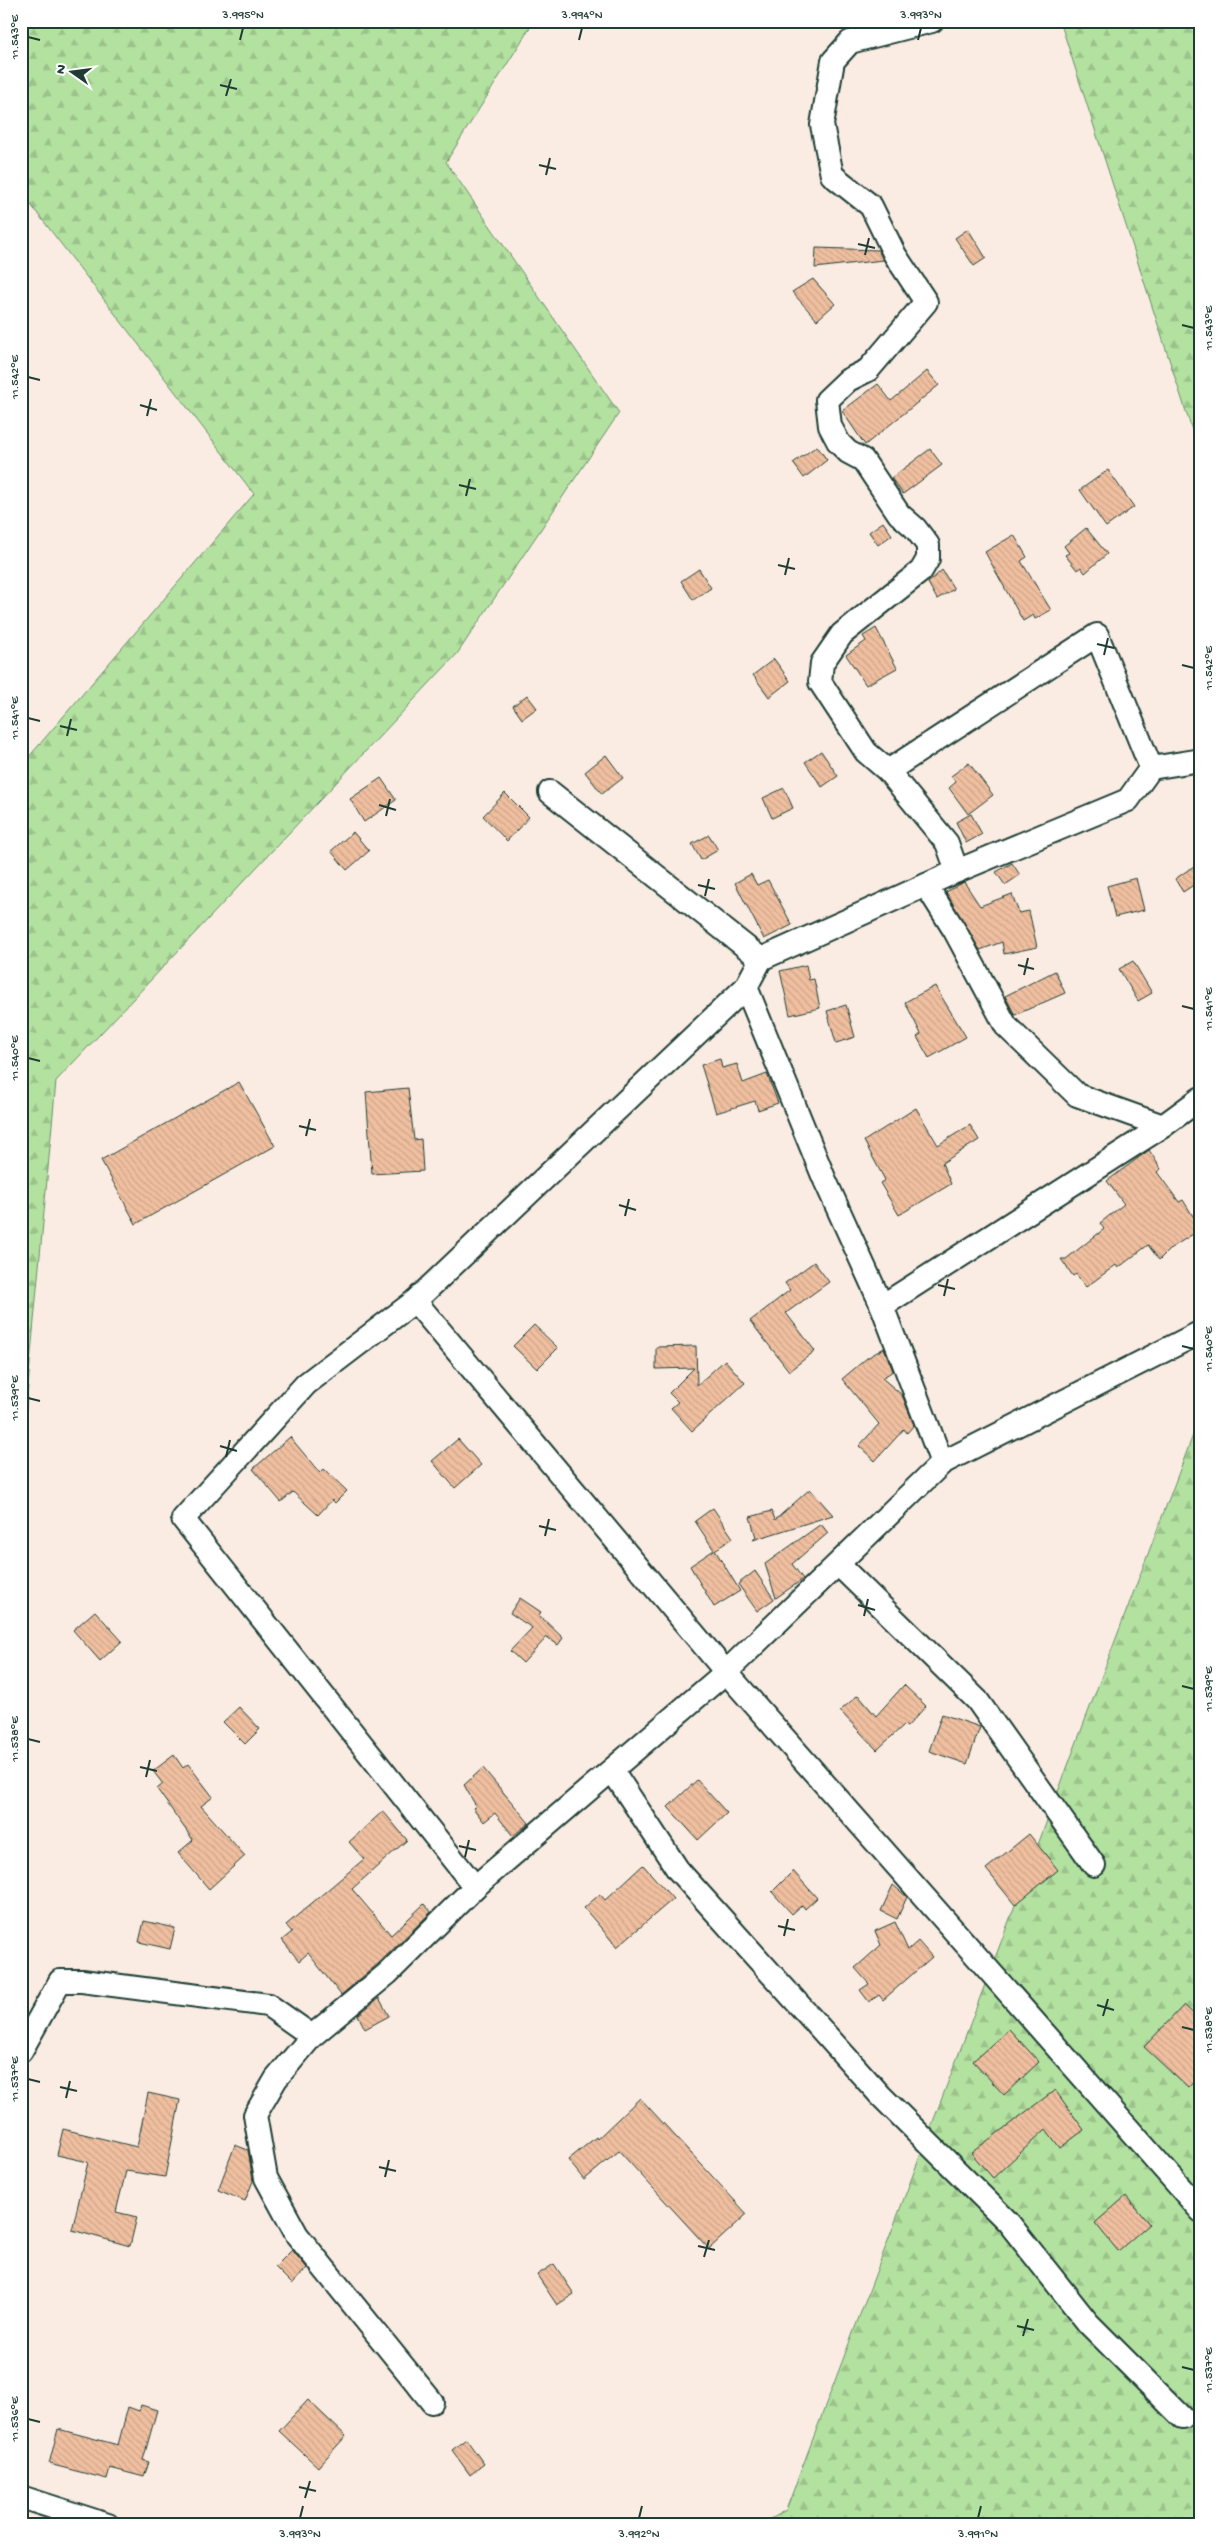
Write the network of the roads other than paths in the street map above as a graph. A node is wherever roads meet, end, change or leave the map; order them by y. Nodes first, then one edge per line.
1 (932, 21) edge
2 (1201, 760) edge
3 (1151, 768) junction
4 (888, 771) junction
5 (550, 792) dead end
6 (957, 871) junction
7 (926, 885) junction
8 (760, 959) junction
9 (746, 987) junction
10 (1201, 1098) edge
11 (1163, 1126) junction
12 (415, 1301) junction
13 (882, 1306) junction
14 (1201, 1332) edge
15 (942, 1463) junction
16 (839, 1565) junction
17 (726, 1672) junction
18 (612, 1770) junction
19 (1094, 1865) dead end
20 (475, 1887) junction
21 (312, 2036) junction
22 (21, 2050) edge
23 (1201, 2212) edge
24 (432, 2402) dead end
25 (1182, 2417) dead end
26 (21, 2497) edge
27 (108, 2525) edge

1 - 4 street
2 - 3 street
3 - 4 street
3 - 6 street
4 - 6 street
5 - 8 street
6 - 7 street
7 - 8 street
7 - 11 street
8 - 9 street
9 - 12 street
9 - 13 street
10 - 11 street
11 - 13 street
12 - 17 street
12 - 20 street
13 - 15 street
14 - 15 street
15 - 16 street
16 - 17 street
16 - 19 street
17 - 18 street
17 - 23 street
18 - 20 street
18 - 25 street
20 - 21 street
21 - 22 street
21 - 24 street
26 - 27 street

